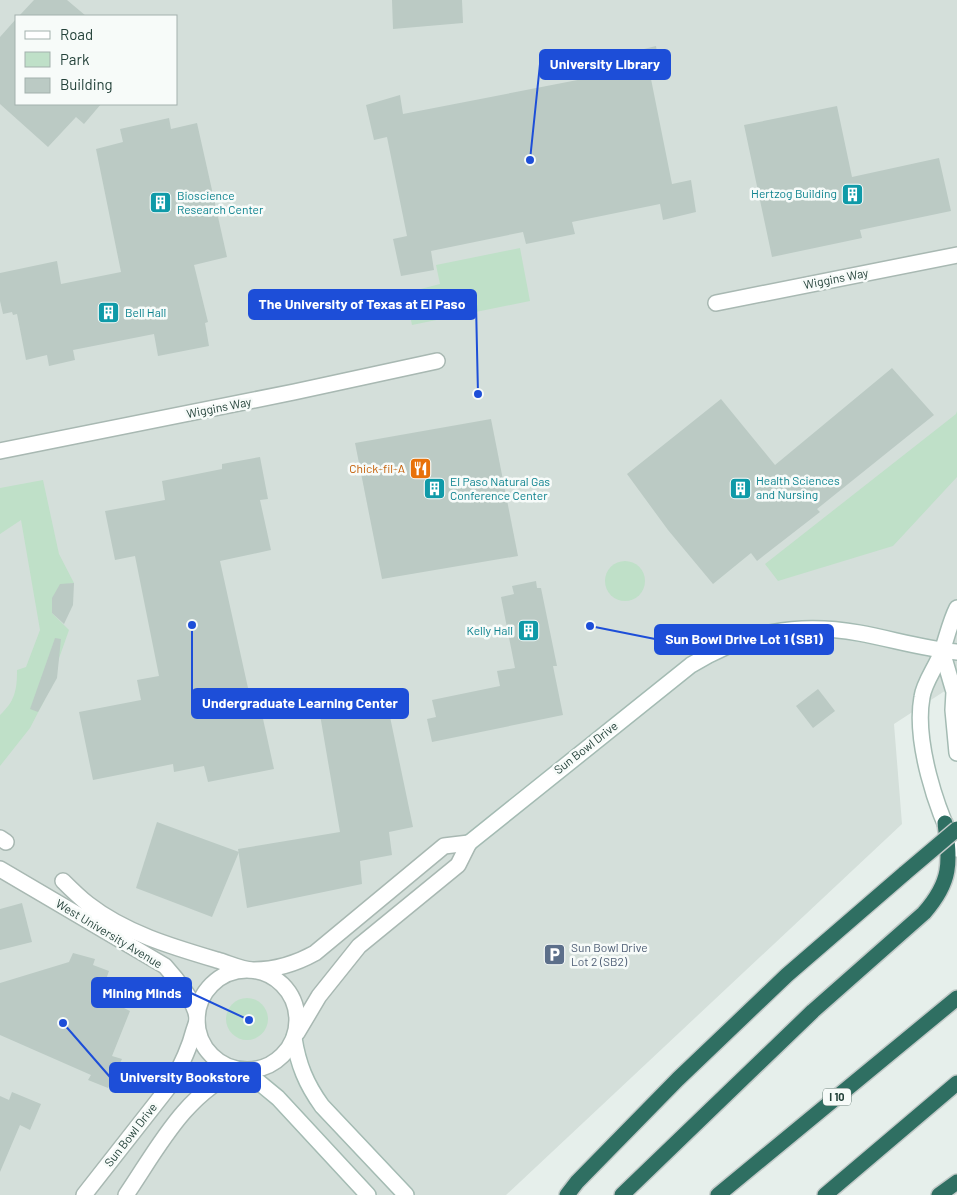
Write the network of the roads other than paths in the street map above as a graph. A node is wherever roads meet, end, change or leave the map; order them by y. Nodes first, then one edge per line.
1 (957, 255) edge
2 (716, 303) dead end
3 (437, 361) dead end
4 (0, 451) edge
5 (957, 608) edge
6 (950, 652) edge
7 (957, 753) edge
8 (951, 826) edge
9 (469, 843) junction
10 (957, 849) edge
11 (0, 869) edge
12 (63, 881) dead end
13 (252, 970) junction
14 (957, 998) edge
15 (197, 1018) junction
16 (294, 1038) junction
17 (240, 1070) junction
18 (957, 1083) edge
19 (957, 1182) edge
20 (84, 1195) edge
21 (126, 1195) edge
22 (368, 1195) edge
23 (406, 1195) edge
24 (567, 1195) edge
25 (622, 1195) edge
26 (718, 1195) edge
27 (825, 1195) edge
28 (940, 1195) edge

1 - 2 street, Wiggins Way
3 - 4 street, Wiggins Way
5 - 6 street
6 - 7 street
6 - 8 street
6 - 9 street, Sun Bowl Drive
8 - 10 street
8 - 24 highway, bridge
8 - 25 highway
9 - 13 street
9 - 16 street
11 - 15 street, West University Avenue
12 - 13 street, West University Avenue
13 - 15 street
13 - 16 street
14 - 26 highway, I 10
15 - 17 street
15 - 20 street, Sun Bowl Drive
16 - 17 street
16 - 23 street
17 - 21 street
17 - 22 street
18 - 27 highway
19 - 28 highway

